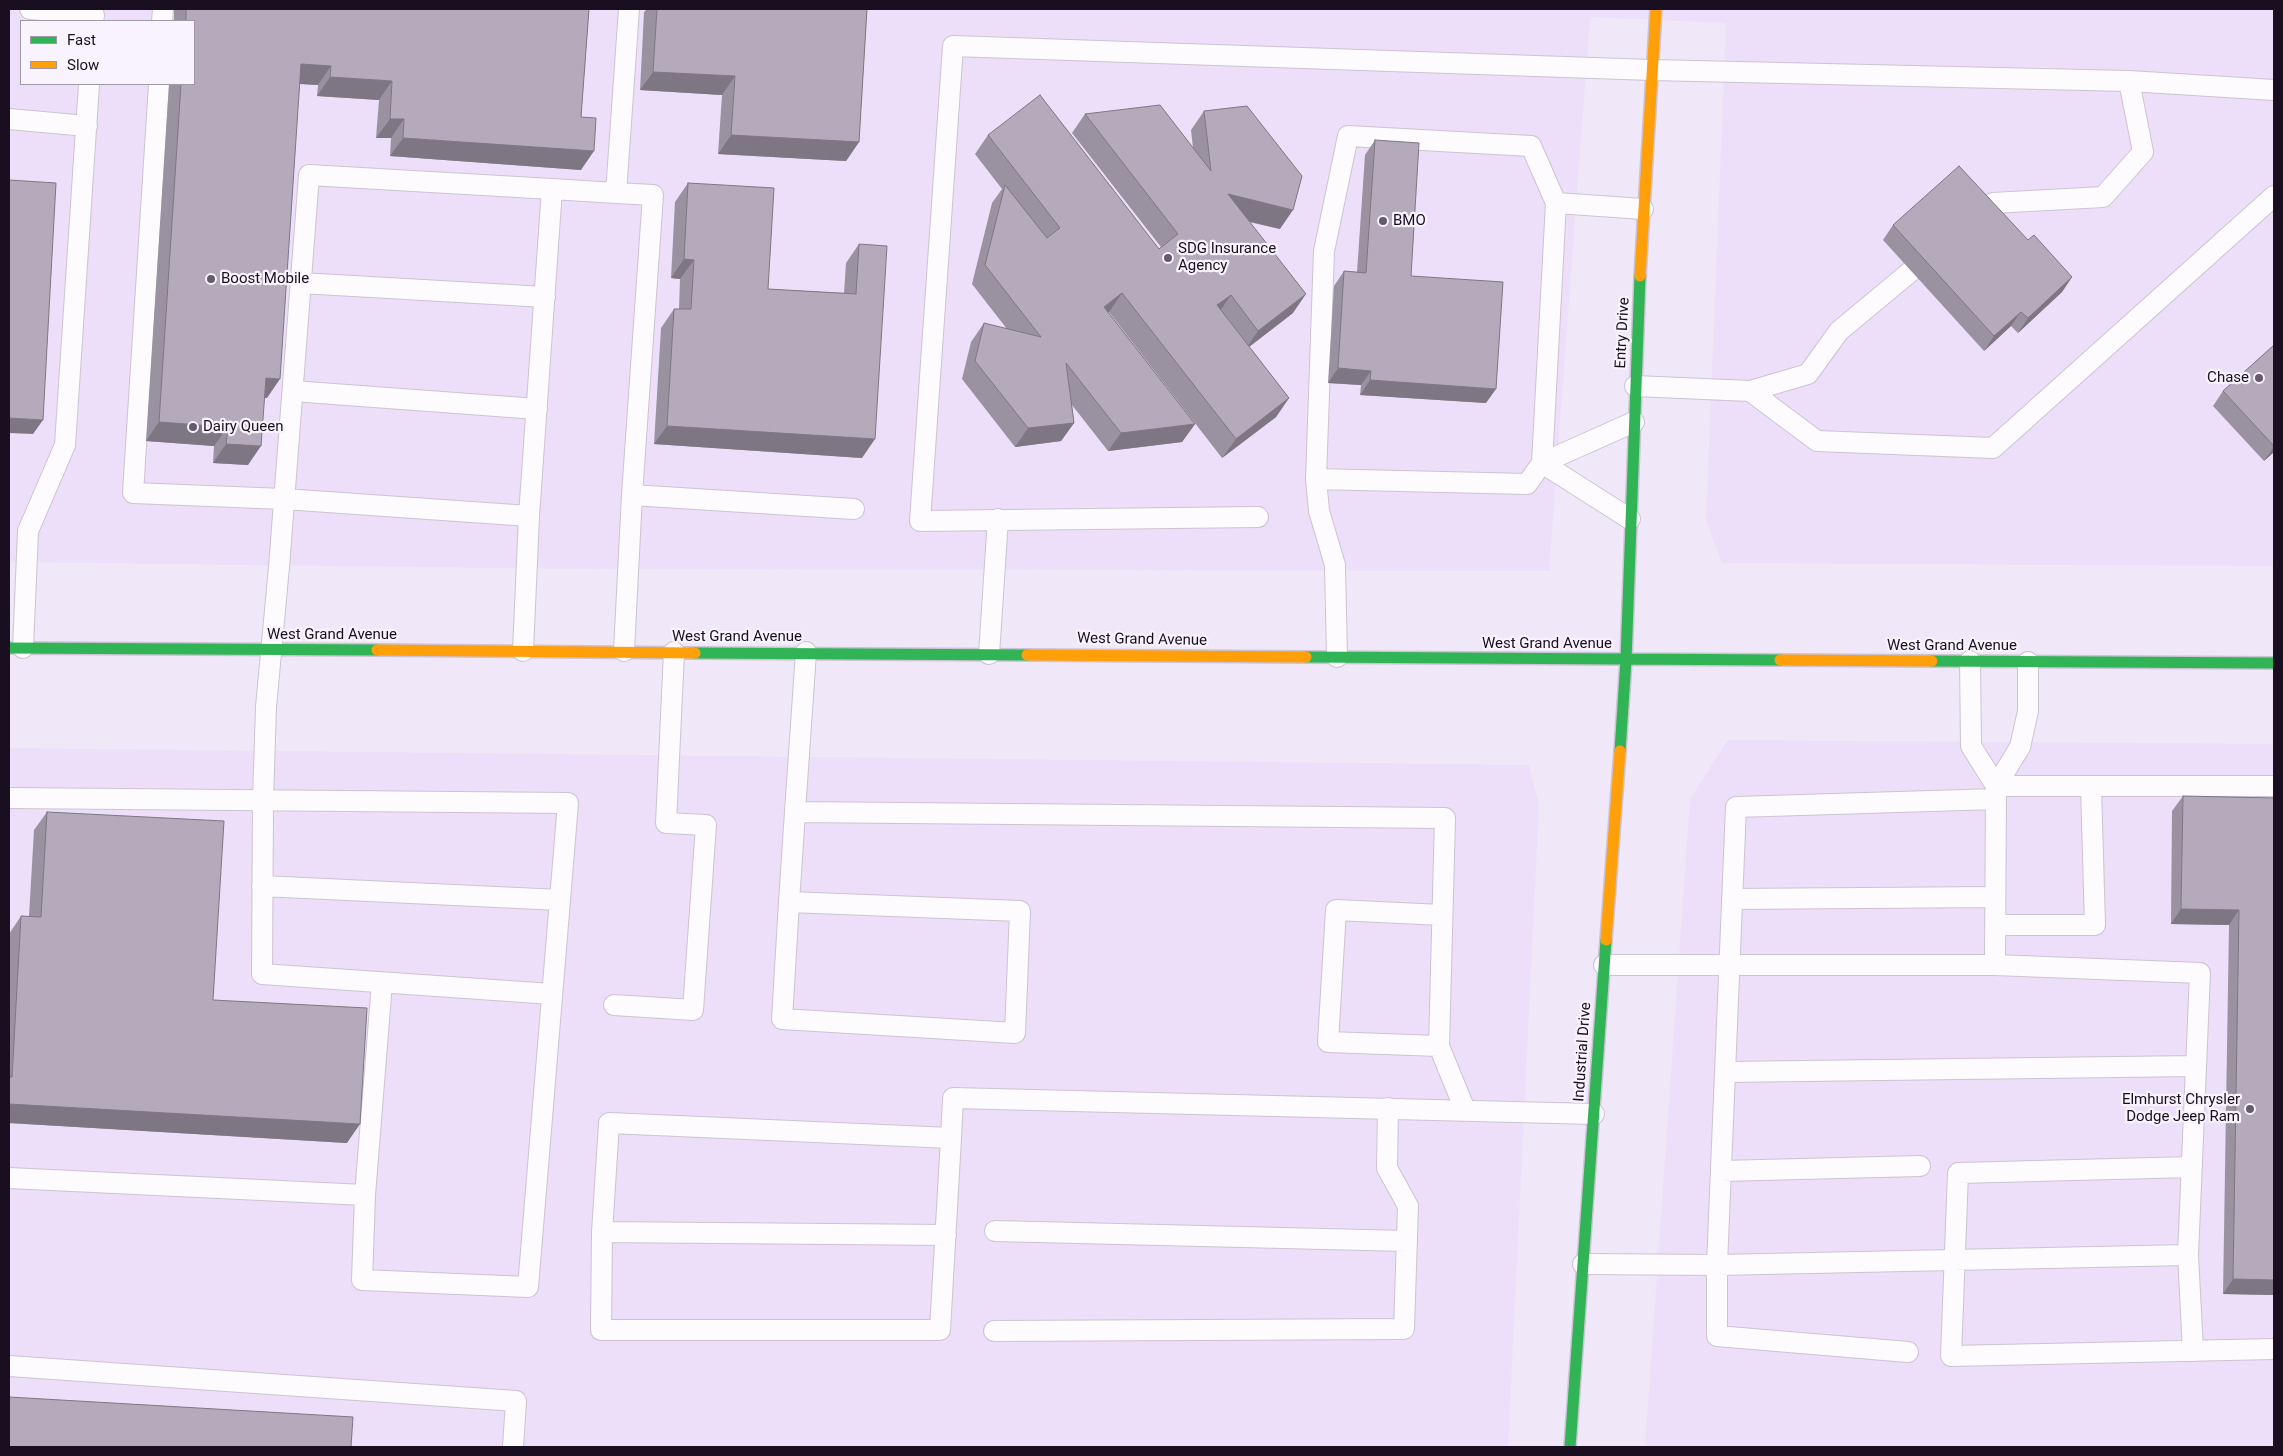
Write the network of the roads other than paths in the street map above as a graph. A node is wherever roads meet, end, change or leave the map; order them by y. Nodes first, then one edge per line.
1 (30, 9) edge
2 (629, 9) edge
3 (1656, 9) edge
4 (93, 20) edge
5 (1652, 70) junction
6 (2129, 81) junction
7 (89, 85) edge
8 (158, 85) edge
9 (2274, 90) edge
10 (9, 119) edge
11 (87, 126) junction
12 (552, 189) junction
13 (616, 193) junction
14 (2274, 196) edge
15 (1556, 203) junction
16 (1643, 210) junction
17 (301, 283) junction
18 (545, 296) junction
19 (1635, 386) junction
20 (293, 391) junction
21 (1750, 391) junction
22 (537, 408) junction
23 (1634, 422) junction
24 (1542, 463) junction
25 (1316, 479) junction
26 (632, 495) junction
27 (284, 499) junction
28 (854, 509) dead end
29 (529, 516) junction
30 (1258, 517) dead end
31 (998, 519) junction
32 (1630, 519) junction
33 (16, 648) edge
34 (272, 649) junction
35 (523, 651) junction
36 (624, 651) junction
37 (674, 652) junction
38 (806, 652) junction
39 (989, 654) junction
40 (1337, 657) junction
41 (1626, 660) junction
42 (1970, 661) junction
43 (2028, 662) junction
44 (2274, 662) edge
45 (2274, 786) edge
46 (2091, 787) junction
47 (1996, 792) junction
48 (9, 798) edge
49 (263, 800) junction
50 (795, 812) junction
51 (262, 886) junction
52 (1995, 897) junction
53 (1732, 899) junction
54 (560, 900) junction
55 (789, 902) junction
56 (1442, 914) junction
57 (1995, 925) junction
58 (1604, 965) junction
59 (1729, 966) junction
60 (1994, 966) junction
61 (382, 983) junction
62 (552, 994) junction
63 (614, 1005) dead end
64 (1438, 1046) junction
65 (2196, 1066) junction
66 (1725, 1072) junction
67 (1388, 1108) junction
68 (1465, 1110) junction
69 (1594, 1114) junction
70 (951, 1138) junction
71 (1920, 1166) dead end
72 (2192, 1167) junction
73 (1721, 1172) junction
74 (9, 1178) edge
75 (365, 1195) junction
76 (995, 1231) dead end
77 (602, 1232) junction
78 (946, 1235) junction
79 (1407, 1241) junction
80 (2188, 1256) junction
81 (1954, 1260) junction
82 (1583, 1264) junction
83 (1717, 1264) junction
84 (994, 1331) dead end
85 (2274, 1349) edge
86 (2193, 1351) junction
87 (1908, 1352) dead end
88 (9, 1366) edge
89 (513, 1447) edge
90 (1570, 1447) edge

1 - 4 lane
2 - 13 lane
3 - 5 main road, Entry Drive
5 - 6 lane
5 - 16 main road, Entry Drive
5 - 31 lane
6 - 9 lane
6 - 21 lane
7 - 11 lane
8 - 27 lane
10 - 11 lane
11 - 33 lane
12 - 13 lane
12 - 17 lane
12 - 18 lane
13 - 26 lane
14 - 21 lane
15 - 16 lane
15 - 24 lane
15 - 25 lane
16 - 19 main road, Entry Drive
17 - 18 lane
17 - 20 lane
18 - 22 lane
19 - 21 lane
19 - 23 main road, Entry Drive
20 - 22 lane
20 - 27 lane
22 - 29 lane
23 - 24 lane
23 - 32 main road, Entry Drive
24 - 25 lane
24 - 32 lane
25 - 40 lane
26 - 28 lane
26 - 36 lane
27 - 29 lane
27 - 34 lane
29 - 35 lane
30 - 31 lane
31 - 39 lane
32 - 41 main road, Entry Drive
33 - 34 main road, West Grand Avenue
34 - 35 main road, West Grand Avenue
34 - 49 lane
35 - 36 main road, West Grand Avenue
36 - 37 main road, West Grand Avenue
37 - 38 main road, West Grand Avenue
37 - 63 lane
38 - 39 main road, West Grand Avenue
38 - 50 lane
39 - 40 main road, West Grand Avenue
40 - 41 main road, West Grand Avenue
41 - 42 main road, West Grand Avenue
41 - 58 main road, Industrial Drive
42 - 43 main road, West Grand Avenue
42 - 47 lane
43 - 44 main road, West Grand Avenue
43 - 47 lane
45 - 46 lane
46 - 47 lane
46 - 57 lane
47 - 52 lane
47 - 53 lane
48 - 49 lane
49 - 51 lane
49 - 54 lane
50 - 55 lane
50 - 56 lane
51 - 54 lane
51 - 61 lane
52 - 53 lane
52 - 57 lane
53 - 59 lane
54 - 62 lane
55 - 55 lane
56 - 64 lane
56 - 64 lane
57 - 60 lane
58 - 59 lane
58 - 69 main road, Industrial Drive
59 - 60 lane
59 - 66 lane
60 - 65 lane
61 - 62 lane
61 - 75 lane
62 - 75 lane
64 - 68 lane
65 - 66 lane
65 - 72 lane
66 - 73 lane
67 - 68 lane
67 - 70 lane
67 - 79 lane
68 - 69 lane
69 - 82 main road, Industrial Drive
70 - 77 lane
70 - 78 lane
71 - 73 lane
72 - 80 lane
72 - 81 lane
73 - 83 lane
74 - 75 lane
76 - 79 lane
77 - 78 lane
77 - 78 lane
79 - 84 lane
80 - 81 lane
80 - 86 lane
81 - 83 lane
81 - 86 lane
82 - 83 lane
82 - 90 main road, Industrial Drive
83 - 87 lane
85 - 86 lane
88 - 89 lane

